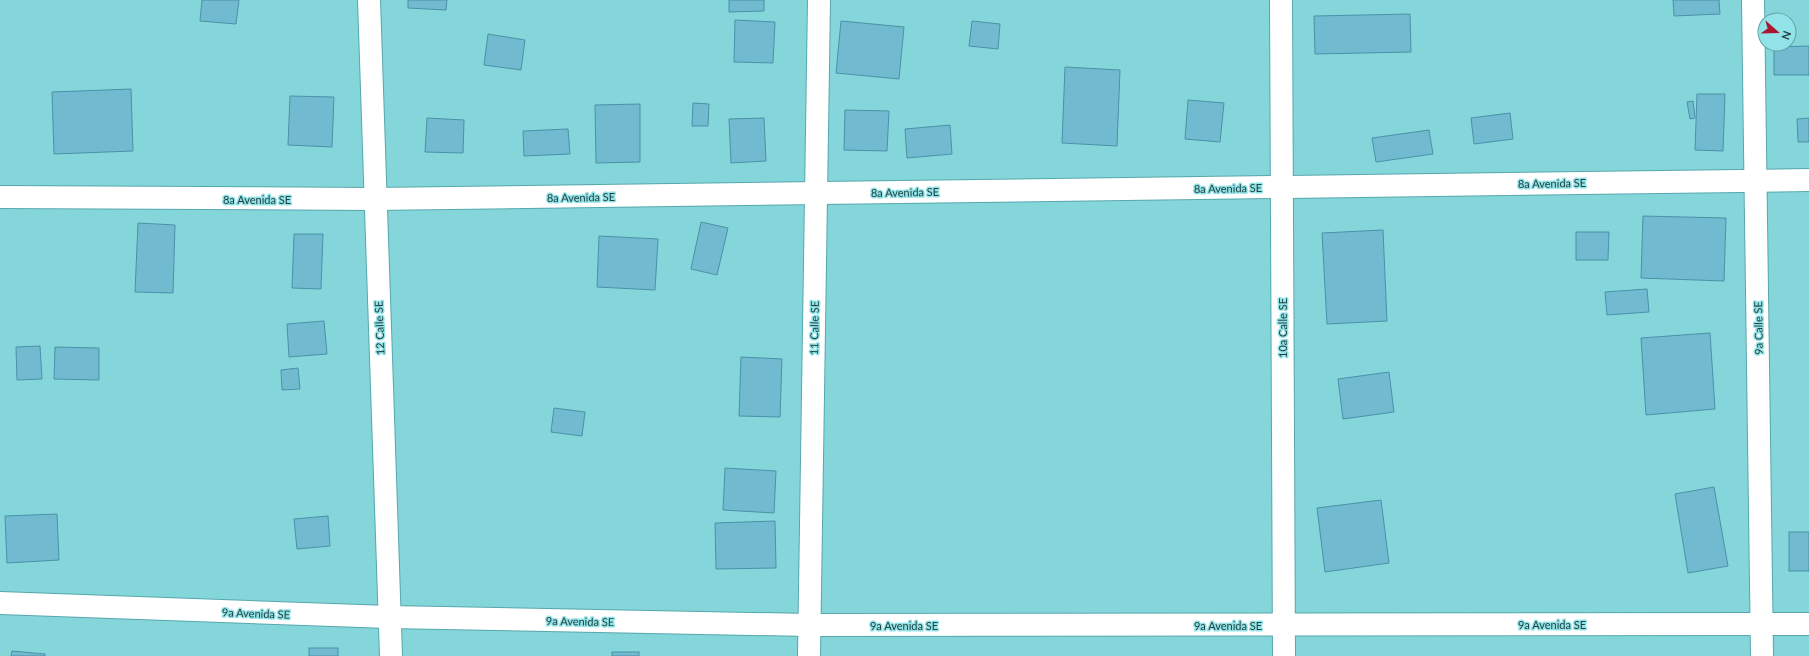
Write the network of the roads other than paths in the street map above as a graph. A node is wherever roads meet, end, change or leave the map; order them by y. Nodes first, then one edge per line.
1 (369, 0) edge
2 (819, 0) edge
3 (1281, 0) edge
4 (1753, 0) edge
5 (1809, 180) edge
6 (1756, 181) junction
7 (1281, 187) junction
8 (816, 193) junction
9 (0, 198) edge
10 (374, 199) junction
11 (0, 603) edge
12 (390, 617) junction
13 (1762, 624) junction
14 (1809, 624) edge
15 (809, 625) junction
16 (1284, 625) junction
17 (391, 656) edge
18 (809, 656) edge
19 (1284, 656) edge
20 (1762, 656) edge

1 - 10 street, 12 Calle SE
2 - 8 street, 11 Calle SE
3 - 7 street, 10a Calle SE
4 - 6 street, 9a Calle SE
5 - 6 street, 8a Avenida SE
6 - 7 street, 8a Avenida SE
6 - 13 street, 9a Calle SE
7 - 8 street, 8a Avenida SE
7 - 16 street, 10a Calle SE
8 - 10 street, 8a Avenida SE
8 - 15 street, 11 Calle SE
9 - 10 street, 8a Avenida SE
10 - 12 street, 12 Calle SE
11 - 12 street, 9a Avenida SE
12 - 15 street, 9a Avenida SE
12 - 17 street, 12 Calle SE
13 - 14 street, 9a Avenida SE
13 - 16 street, 9a Avenida SE
13 - 20 street, 9a Calle SE
15 - 16 street, 9a Avenida SE
15 - 18 street, 11 Calle SE
16 - 19 street, 10a Calle SE

